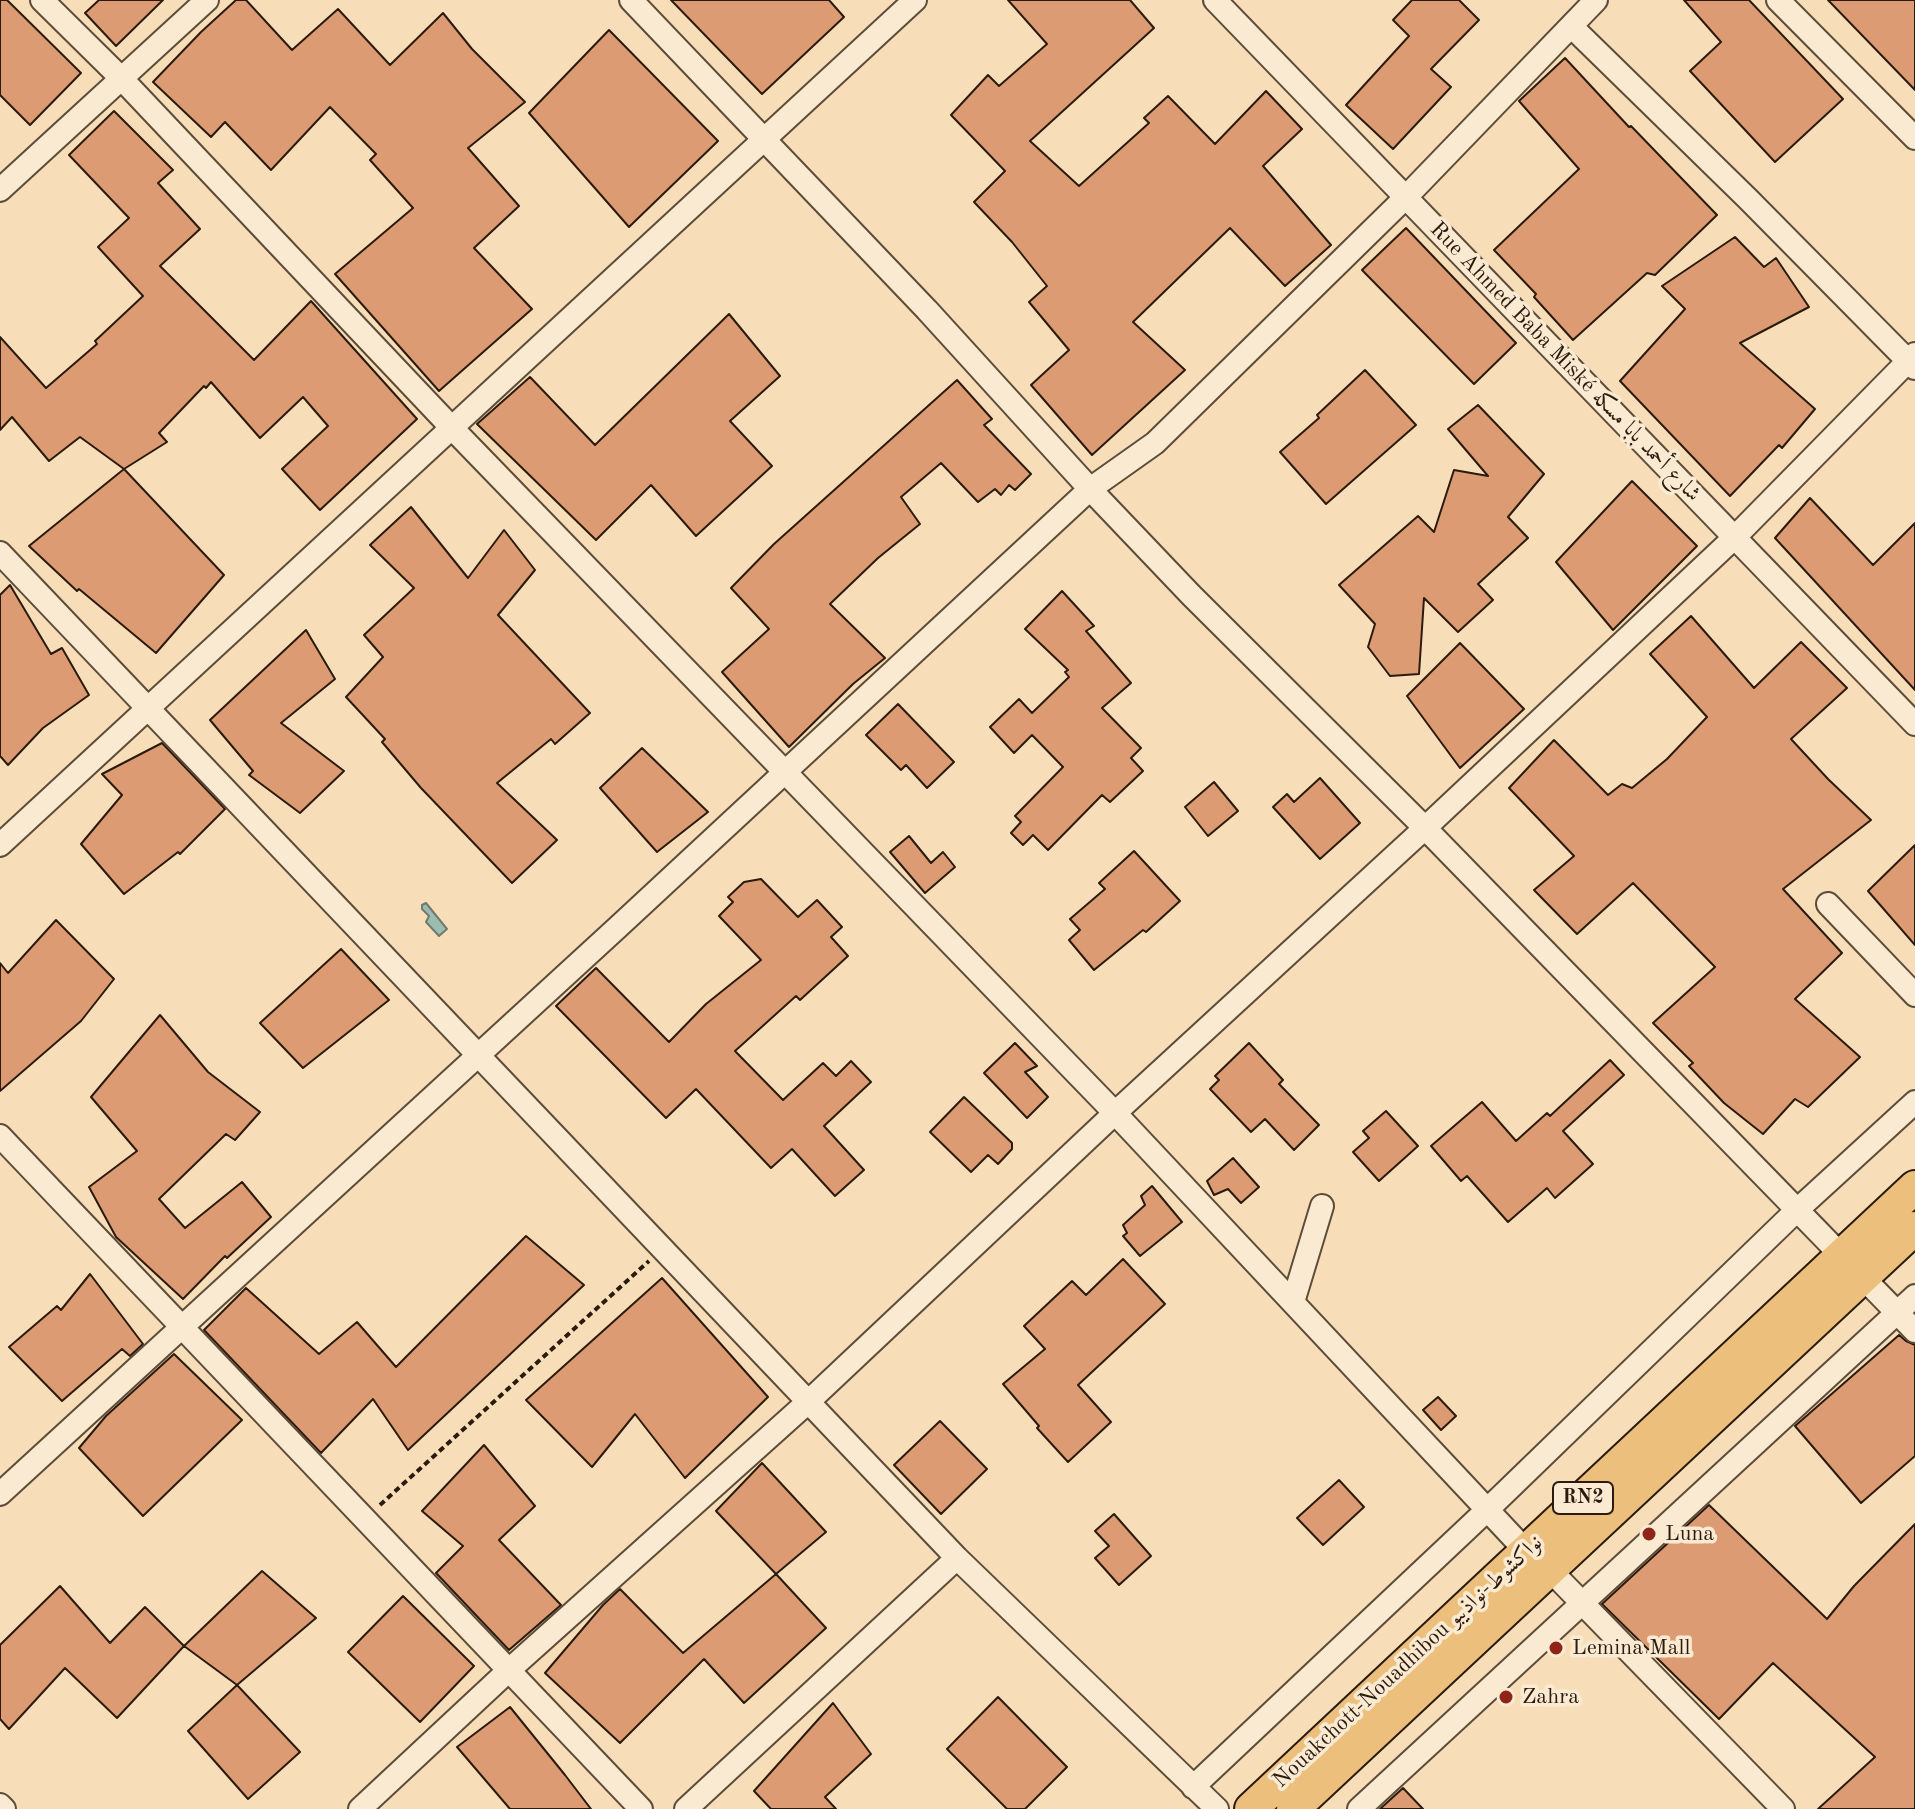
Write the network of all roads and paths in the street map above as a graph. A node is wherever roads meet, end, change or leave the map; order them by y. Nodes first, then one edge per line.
1 (42, 0) edge
2 (207, 0) edge
3 (631, 0) edge
4 (915, 0) edge
5 (1596, 0) edge
6 (1778, 0) edge
7 (1222, 2) edge
8 (1571, 26) junction
9 (121, 78) junction
10 (1915, 138) edge
11 (764, 139) junction
12 (0, 190) edge
13 (1406, 197) junction
14 (1913, 361) edge
15 (451, 427) junction
16 (1090, 489) junction
17 (1735, 537) junction
18 (0, 553) edge
19 (148, 706) junction
20 (1915, 724) edge
21 (784, 771) junction
22 (1425, 828) junction
23 (0, 845) edge
24 (1828, 904) dead end
25 (1915, 995) edge
26 (478, 1055) junction
27 (1915, 1102) edge
28 (1115, 1113) junction
29 (0, 1136) edge
30 (1915, 1187) edge
31 (1322, 1206) dead end
32 (1796, 1211) junction
33 (1915, 1228) edge
34 (663, 1248) junction
35 (1853, 1266) junction
36 (1915, 1296) edge
37 (1293, 1302) junction
38 (1898, 1312) junction
39 (182, 1327) junction
40 (1915, 1331) edge
41 (808, 1402) junction
42 (0, 1494) edge
43 (1487, 1510) junction
44 (364, 1520) junction
45 (957, 1558) junction
46 (1537, 1560) junction
47 (1581, 1602) junction
48 (508, 1671) junction
49 (1193, 1787) junction
50 (360, 1809) edge
51 (641, 1809) edge
52 (686, 1809) edge
53 (1217, 1809) edge
54 (1251, 1809) edge
55 (1293, 1809) edge
56 (1359, 1809) edge
57 (1783, 1809) edge

1 - 9 street
2 - 9 street
3 - 11 street
4 - 11 street
5 - 8 street
6 - 10 street
7 - 13 street, Rue Ahmed Baba Miské شارع أحمد بابا مسكه
8 - 13 street
8 - 14 street
9 - 12 street
9 - 15 street
11 - 15 street
11 - 16 street
13 - 16 street
13 - 17 street, Rue Ahmed Baba Miské شارع أحمد بابا مسكه
14 - 17 street
15 - 19 street
15 - 21 street
16 - 21 street
16 - 22 street
17 - 20 street, Rue Ahmed Baba Miské شارع أحمد بابا مسكه
17 - 22 street
18 - 19 street
19 - 23 street
19 - 26 street
21 - 26 street
21 - 28 street
22 - 28 street
22 - 32 street
24 - 25 street
26 - 34 street
26 - 39 street
27 - 32 street
28 - 37 street
28 - 41 street
29 - 39 street
30 - 35 highway, Nouakchott-Nouadhibou نواكشوط-نواذيبو / RN2
31 - 37 street
32 - 35 street
32 - 43 street
33 - 35 highway, Nouakchott-Nouadhibou نواكشوط-نواذيبو / RN2
34 - 41 street
34 - 44 path
35 - 38 street
35 - 46 highway, Nouakchott-Nouadhibou نواكشوط-نواذيبو / RN2
36 - 38 street
37 - 43 street
38 - 40 street
38 - 47 street
39 - 42 street
39 - 44 street
41 - 45 street
41 - 48 street
43 - 46 street
43 - 49 street
44 - 48 street
45 - 49 street
45 - 52 street
46 - 47 street
46 - 54 highway, Nouakchott-Nouadhibou نواكشوط-نواذيبو / RN2
46 - 55 highway, Nouakchott-Nouadhibou نواكشوط-نواذيبو / RN2
47 - 56 street
47 - 57 street
48 - 50 street
48 - 51 street
49 - 53 street

